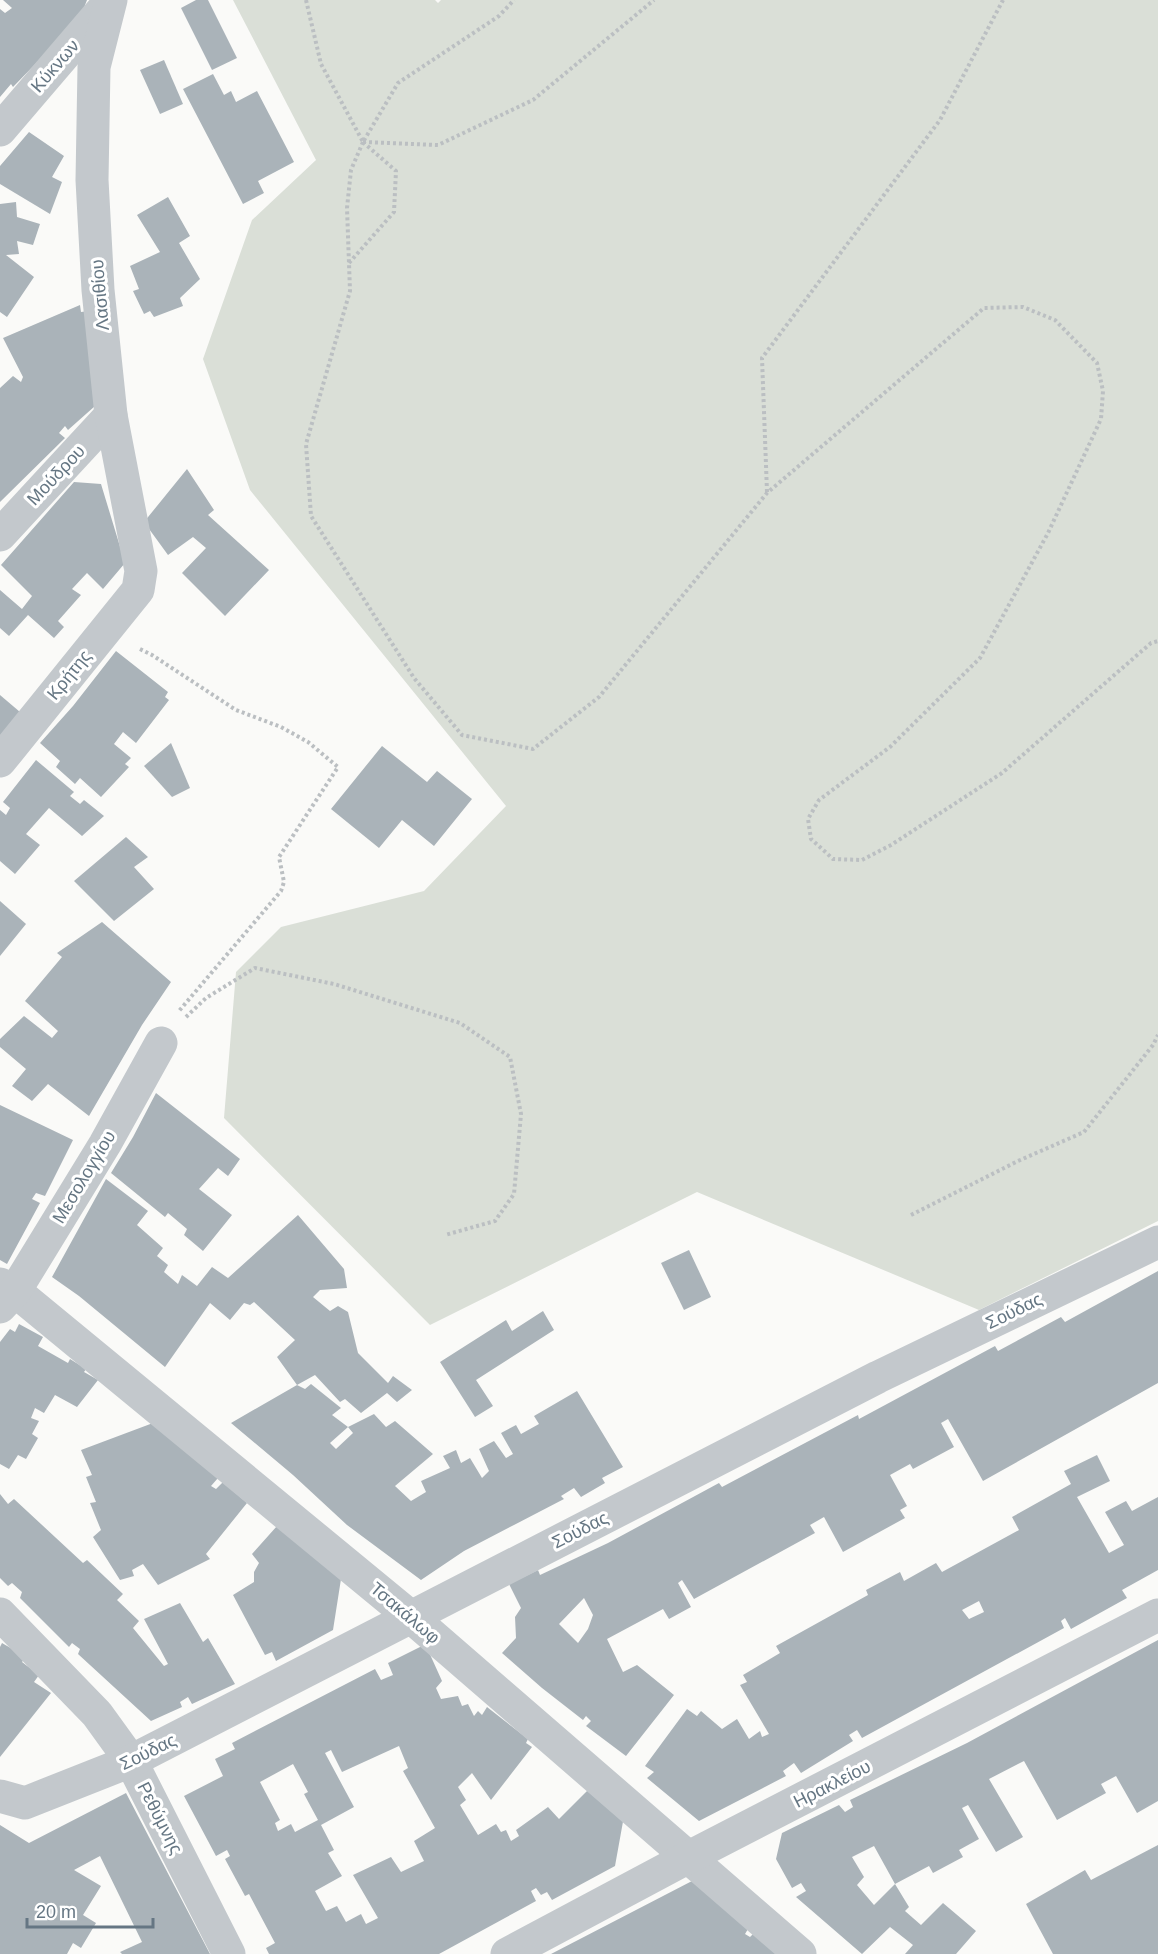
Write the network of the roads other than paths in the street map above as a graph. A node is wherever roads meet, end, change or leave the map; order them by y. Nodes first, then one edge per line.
1 (110, 1) edge
2 (0, 130) edge
3 (111, 415) junction
4 (0, 535) edge
5 (138, 590) joint
6 (0, 761) edge
7 (161, 1043) road end
8 (1158, 1242) edge
9 (5, 1294) edge
10 (0, 1614) edge
11 (1158, 1615) edge
12 (411, 1617) junction
13 (131, 1761) junction
14 (0, 1796) edge
15 (687, 1858) junction
16 (229, 1954) edge
17 (507, 1954) edge
18 (800, 1954) edge

1 - 2 street, Κύκνων
1 - 3 street, Λασιθίου
3 - 4 street, Μούδρου
3 - 5 street, Λασιθίου
5 - 6 street, Κρήτης
7 - 9 street, Μεσολογγίου
8 - 12 street, Σούδας
9 - 12 street, Τσακάλωφ
10 - 13 street, Ρεθύμνης
11 - 15 street, Ηρακλείου
12 - 13 street, Σούδας
12 - 15 street, Τσακάλωφ
13 - 14 street, Σούδας
13 - 16 street, Ρεθύμνης
15 - 17 street, Ηρακλείου
15 - 18 street, Τσακάλωφ

